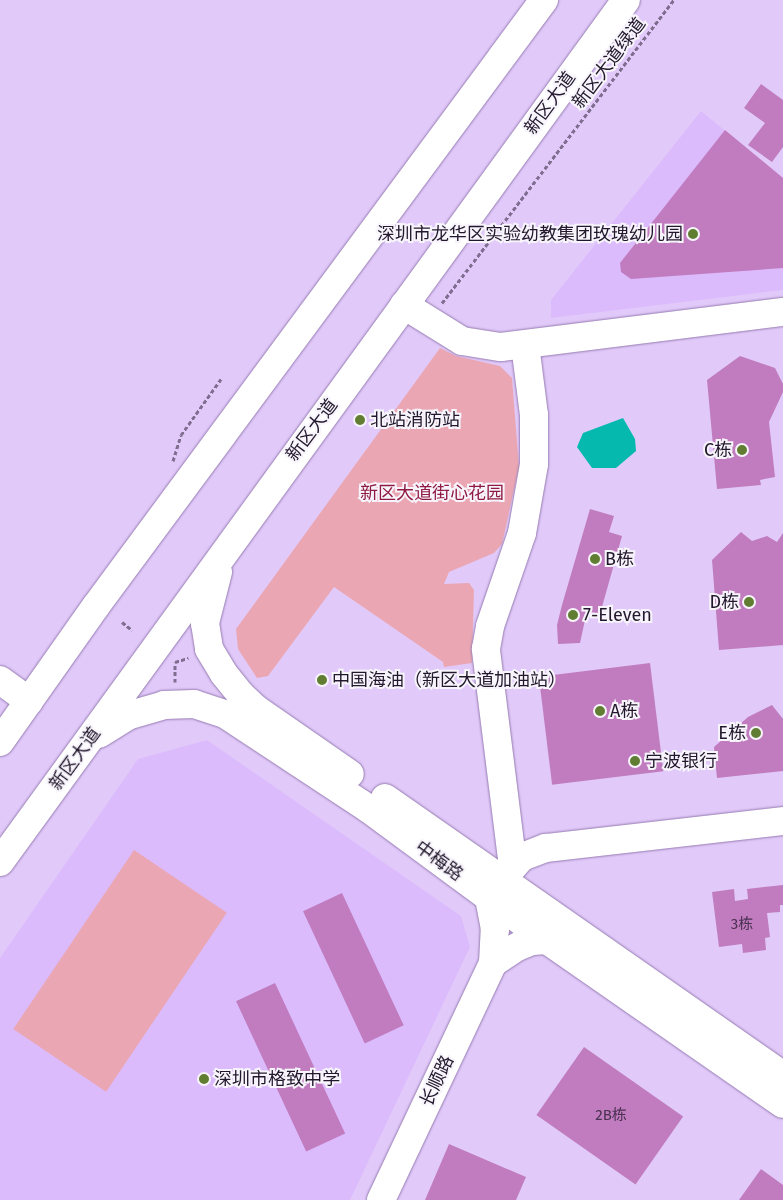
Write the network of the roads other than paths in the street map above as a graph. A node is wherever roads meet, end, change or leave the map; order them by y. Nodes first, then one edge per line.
1 (544, 0) edge
2 (626, 0) edge
3 (404, 305) junction
4 (783, 312) edge
5 (525, 345) junction
6 (224, 552) junction
7 (0, 680) edge
8 (29, 701) junction
9 (0, 742) edge
10 (79, 752) junction
11 (783, 821) edge
12 (0, 862) edge
13 (501, 881) junction
14 (547, 940) junction
15 (493, 963) junction
16 (783, 1076) edge
17 (783, 1104) edge
18 (381, 1200) edge

1 - 8 main road
2 - 3 main road, 新区大道
3 - 5 main road
3 - 6 main road, 新区大道
4 - 5 main road
5 - 13 main road
6 - 10 main road, 新区大道
6 - 13 main road, 中梅路
7 - 8 main road
8 - 9 main road
10 - 12 main road, 新区大道
10 - 13 main road, 中梅路
11 - 13 main road
13 - 14 main road, 中梅路
13 - 15 main road
13 - 16 main road, 中梅路
14 - 15 main road
14 - 17 main road, 中梅路
15 - 18 main road, 长顺路

